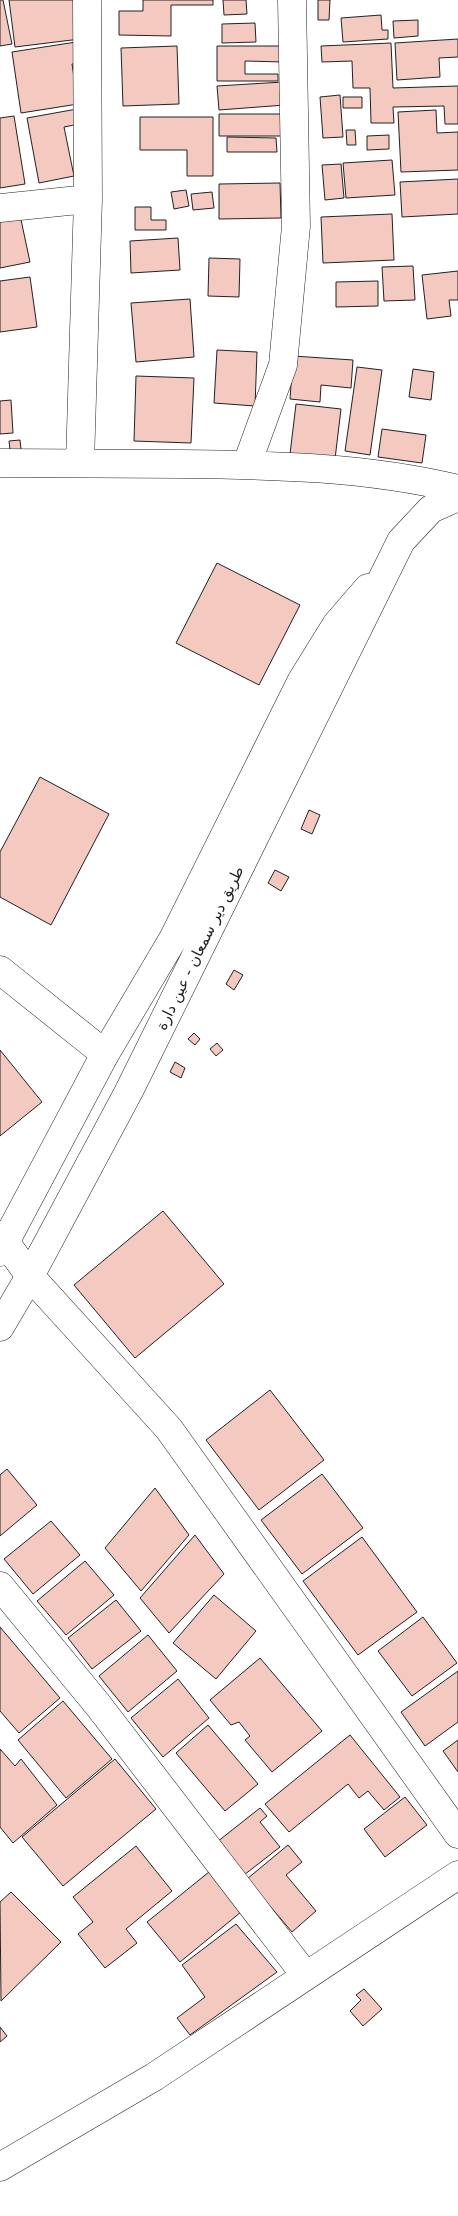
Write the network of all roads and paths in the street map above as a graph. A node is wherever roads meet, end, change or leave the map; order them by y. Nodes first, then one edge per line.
1 (87, 0) edge
2 (292, 0) edge
3 (88, 199) junction
4 (0, 208) edge
5 (0, 463) edge
6 (80, 464) junction
7 (247, 464) junction
8 (458, 489) edge
9 (458, 497) edge
10 (388, 564) junction
11 (0, 970) edge
12 (105, 1054) junction
13 (2, 1243) edge
14 (30, 1276) junction
15 (0, 1327) edge
16 (0, 1586) edge
17 (458, 1834) edge
18 (458, 1876) edge
19 (306, 1976) junction
20 (0, 2167) edge

1 - 3 street
2 - 7 street
3 - 4 street
3 - 6 street
5 - 6 street
6 - 7 street
7 - 8 street
9 - 10 street, طريق دير سمعان - عين دارة
10 - 12 street, طريق دير سمعان - عين دارة
10 - 14 street, طريق دير سمعان - عين دارة
11 - 12 street
12 - 13 street, طريق دير سمعان - عين دارة
13 - 14 street
14 - 15 street, طريق دير سمعان - عين دارة
14 - 17 street
16 - 19 street
18 - 19 street
19 - 20 street

